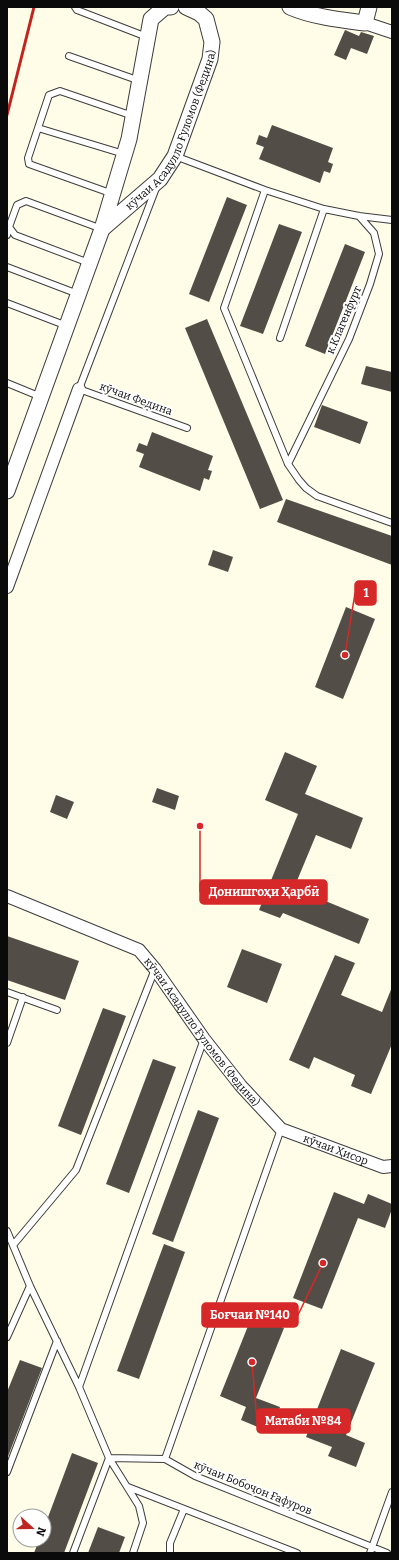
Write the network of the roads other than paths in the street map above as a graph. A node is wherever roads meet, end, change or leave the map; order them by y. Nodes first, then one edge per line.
1 (75, 7) edge
2 (171, 7) edge
3 (186, 7) edge
4 (290, 7) edge
5 (369, 7) edge
6 (366, 23) junction
7 (392, 32) edge
8 (147, 37) junction
9 (69, 56) dead end
10 (140, 81) junction
11 (133, 116) junction
12 (38, 128) junction
13 (124, 154) junction
14 (175, 156) junction
15 (160, 178) junction
16 (265, 190) junction
17 (113, 194) junction
18 (324, 210) junction
19 (358, 216) junction
20 (392, 220) edge
21 (9, 227) junction
22 (102, 229) junction
23 (7, 235) edge
24 (90, 263) junction
25 (7, 267) edge
26 (78, 294) junction
27 (7, 304) edge
28 (67, 326) junction
29 (280, 338) dead end
30 (7, 383) edge
31 (79, 389) junction
32 (41, 397) junction
33 (187, 428) dead end
34 (288, 464) junction
35 (7, 491) edge
36 (392, 523) edge
37 (7, 587) edge
38 (7, 896) edge
39 (155, 969) junction
40 (7, 992) edge
41 (23, 998) junction
42 (57, 1010) dead end
43 (204, 1039) junction
44 (7, 1043) edge
45 (281, 1129) junction
46 (392, 1166) edge
47 (7, 1231) edge
48 (14, 1244) junction
49 (30, 1286) junction
50 (7, 1337) edge
51 (57, 1341) junction
52 (79, 1387) junction
53 (109, 1458) junction
54 (165, 1459) junction
55 (7, 1472) edge
56 (128, 1487) junction
57 (392, 1492) edge
58 (184, 1509) junction
59 (370, 1550) edge
60 (73, 1553) edge
61 (133, 1553) edge
62 (170, 1553) edge
63 (297, 1553) edge
64 (387, 1553) edge

1 - 8 lane
2 - 8 street, кӯчаи Асадулло Ғуломов (Федина)
3 - 14 street, кӯчаи Асадулло Ғуломов (Федина)
4 - 6 street
5 - 6 street
6 - 7 street
8 - 10 street, кӯчаи Асадулло Ғуломов (Федина)
9 - 10 lane
10 - 11 street, кӯчаи Асадулло Ғуломов (Федина)
11 - 12 lane
11 - 13 street, кӯчаи Асадулло Ғуломов (Федина)
12 - 13 lane
12 - 17 lane
13 - 17 street, кӯчаи Асадулло Ғуломов (Федина)
14 - 15 street, кӯчаи Асадулло Ғуломов (Федина)
14 - 16 lane
15 - 22 street, кӯчаи Асадулло Ғуломов (Федина)
15 - 31 lane
16 - 18 lane
16 - 34 lane
17 - 22 street, кӯчаи Асадулло Ғуломов (Федина)
18 - 19 lane
18 - 29 lane
19 - 20 lane
19 - 34 lane, к.Клагенфурт
21 - 22 lane
21 - 23 lane
21 - 24 lane
22 - 24 street, кӯчаи Асадулло Ғуломов (Федина)
24 - 26 street, кӯчаи Асадулло Ғуломов (Федина)
25 - 26 lane
26 - 28 street, кӯчаи Асадулло Ғуломов (Федина)
27 - 28 lane
28 - 32 street, кӯчаи Асадулло Ғуломов (Федина)
30 - 32 lane
31 - 33 lane, кӯчаи Федина
31 - 37 street
32 - 35 street, кӯчаи Асадулло Ғуломов (Федина)
34 - 36 lane
38 - 39 street, кӯчаи Асадулло Ғуломов (Федина)
39 - 43 street, кӯчаи Асадулло Ғуломов (Федина)
39 - 48 lane
40 - 41 lane
41 - 42 lane
41 - 44 lane
43 - 45 street, кӯчаи Асадулло Ғуломов (Федина)
43 - 52 lane
45 - 46 street, кӯчаи Ҳисор
45 - 54 lane
47 - 48 lane
48 - 49 lane
49 - 50 lane
49 - 51 lane
51 - 52 lane
51 - 55 lane
52 - 53 lane
53 - 54 lane, кӯчаи Бобоҷон Ғафуров
53 - 56 lane
53 - 60 lane
54 - 59 lane, кӯчаи Бобоҷон Ғафуров
56 - 58 lane
56 - 61 lane
57 - 59 lane
58 - 62 lane
58 - 63 lane
59 - 64 lane, кӯчаи Бобоҷон Ғафуров

